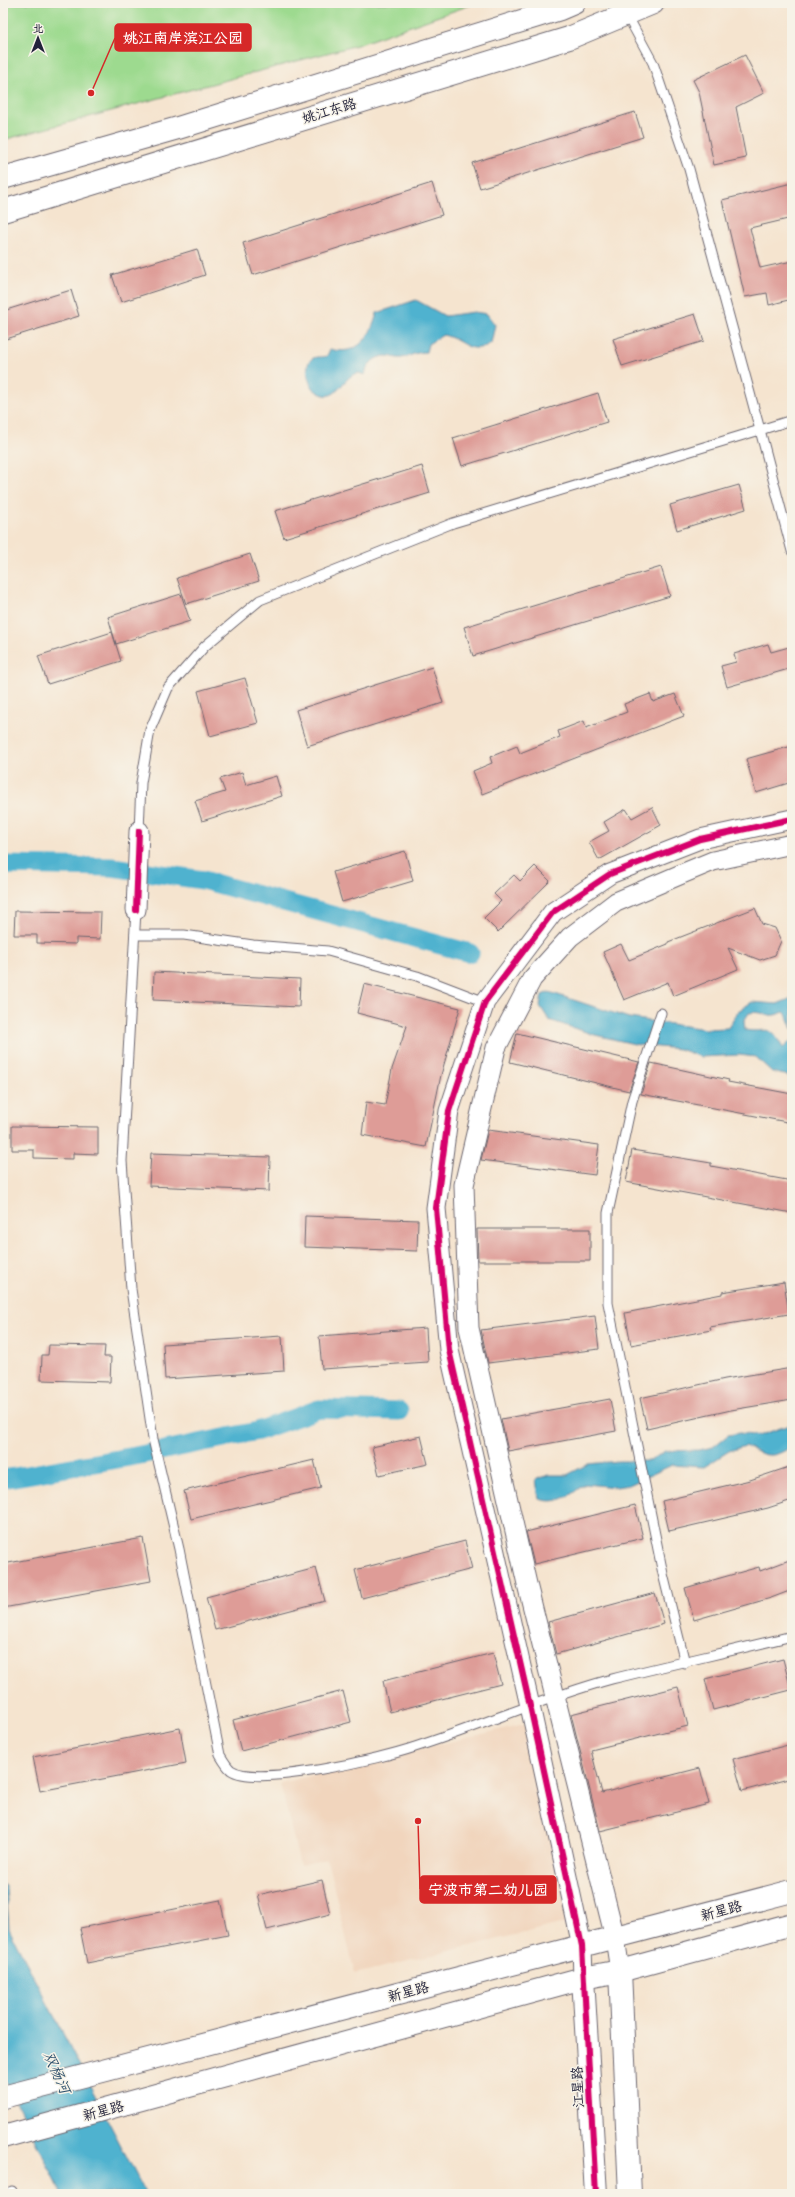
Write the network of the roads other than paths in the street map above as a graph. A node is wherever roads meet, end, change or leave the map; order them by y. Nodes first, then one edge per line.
1 (574, 3) edge
2 (652, 3) edge
3 (627, 15) junction
4 (3, 178) edge
5 (3, 211) edge
6 (792, 420) edge
7 (760, 430) junction
8 (792, 551) edge
9 (792, 819) edge
10 (139, 831) joint
11 (792, 844) edge
12 (136, 910) joint
13 (135, 935) junction
14 (485, 1002) junction
15 (662, 1012) dead end
16 (792, 1636) edge
17 (685, 1663) junction
18 (555, 1697) junction
19 (530, 1706) junction
20 (792, 1891) edge
21 (792, 1924) edge
22 (615, 1938) junction
23 (582, 1946) junction
24 (620, 1971) junction
25 (583, 1978) junction
26 (3, 2097) edge
27 (3, 2138) edge
28 (596, 2194) edge
29 (630, 2194) edge

1 - 4 main road, 姚江东路
2 - 3 main road, 姚江东路
3 - 5 main road, 姚江东路
3 - 7 lane
6 - 7 lane
7 - 8 lane
7 - 10 lane
9 - 14 street
10 - 12 street
11 - 18 street
12 - 13 lane
13 - 14 lane
13 - 19 lane
14 - 19 street
15 - 17 lane
16 - 17 lane
17 - 18 lane
18 - 19 lane
18 - 22 street
19 - 23 street
20 - 22 main road, 新星路
21 - 24 main road, 新星路
22 - 23 main road, 新星路
22 - 24 street
23 - 25 street
23 - 26 main road, 新星路
24 - 25 main road, 新星路
24 - 29 main road
25 - 27 main road, 新星路
25 - 28 main road, 江星路

